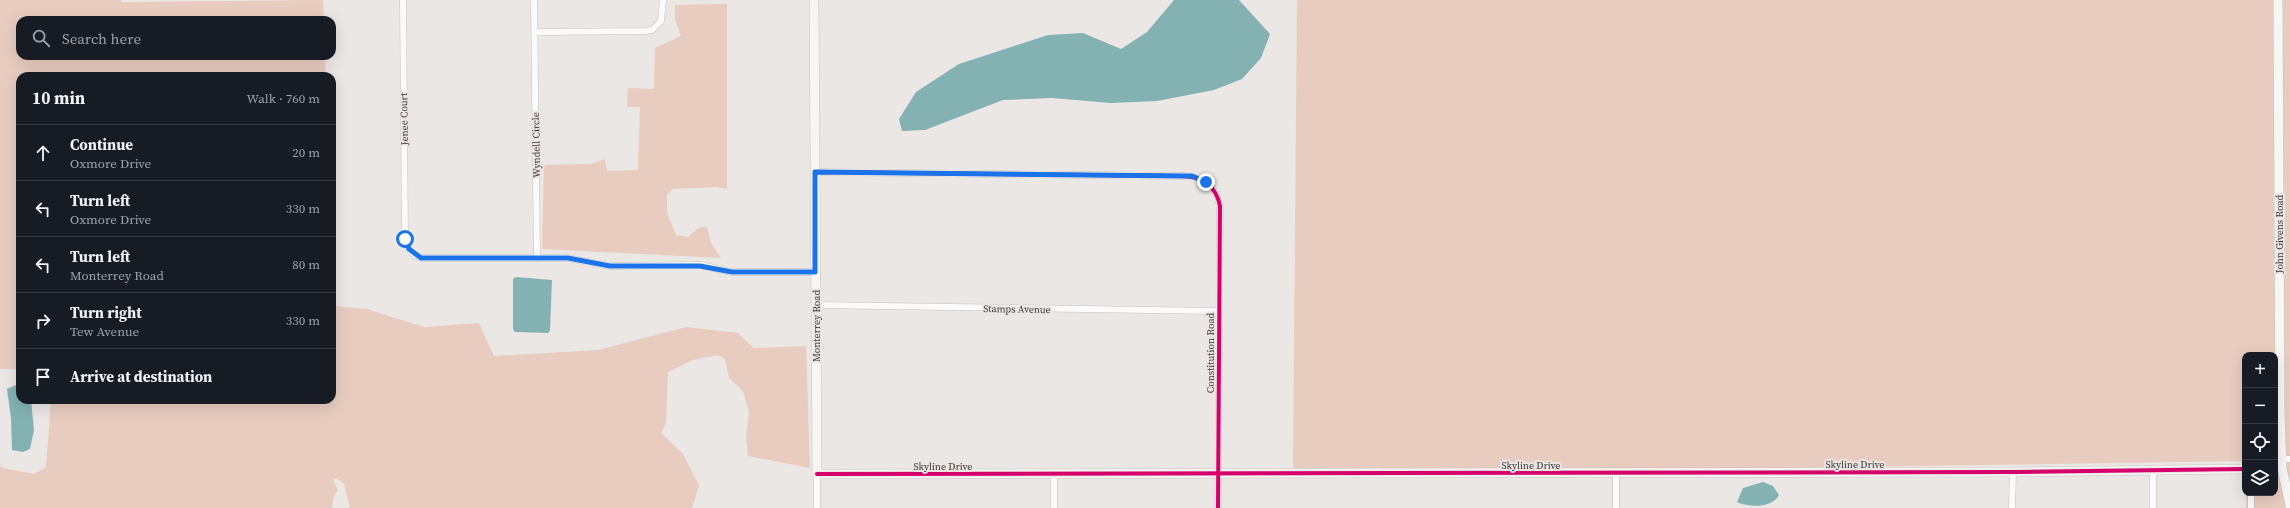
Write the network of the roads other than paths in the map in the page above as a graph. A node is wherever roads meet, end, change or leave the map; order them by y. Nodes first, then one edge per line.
1 (403, 0) edge
2 (534, 0) edge
3 (663, 0) edge
4 (814, 0) edge
5 (2278, 0) edge
6 (535, 32) junction
7 (815, 172) junction
8 (537, 258) junction
9 (815, 272) junction
10 (816, 305) junction
11 (1218, 311) junction
12 (2282, 463) edge
13 (2242, 469) edge
14 (2153, 471) junction
15 (2013, 472) junction
16 (1616, 473) junction
17 (817, 474) junction
18 (1054, 475) junction
19 (1218, 475) junction
20 (2251, 496) edge
21 (2290, 505) edge
22 (817, 508) edge
23 (1054, 508) edge
24 (1218, 508) edge
25 (1616, 508) edge
26 (2012, 508) edge
27 (2152, 508) edge
28 (2251, 508) edge

1 - 8 street, Jenee Court
2 - 6 street, Wyndell Circle
3 - 6 street
4 - 7 street, Monterrey Road
5 - 12 street, John Givens Road
6 - 8 street, Wyndell Circle
7 - 9 street, Monterrey Road
7 - 11 street, Constitution Road
8 - 9 street
9 - 10 street, Monterrey Road
10 - 11 street, Stamps Avenue
10 - 17 street, Monterrey Road
11 - 19 street, Constitution Road
12 - 21 street, John Givens Road
13 - 14 street, Skyline Drive
14 - 15 street, Skyline Drive
14 - 27 street
15 - 16 street, Skyline Drive
15 - 26 street
16 - 19 street, Skyline Drive
16 - 25 street
17 - 18 street, Skyline Drive
17 - 22 street, Monterrey Road
18 - 19 street, Skyline Drive
18 - 23 street
19 - 24 street, Constitution Road
20 - 28 street

